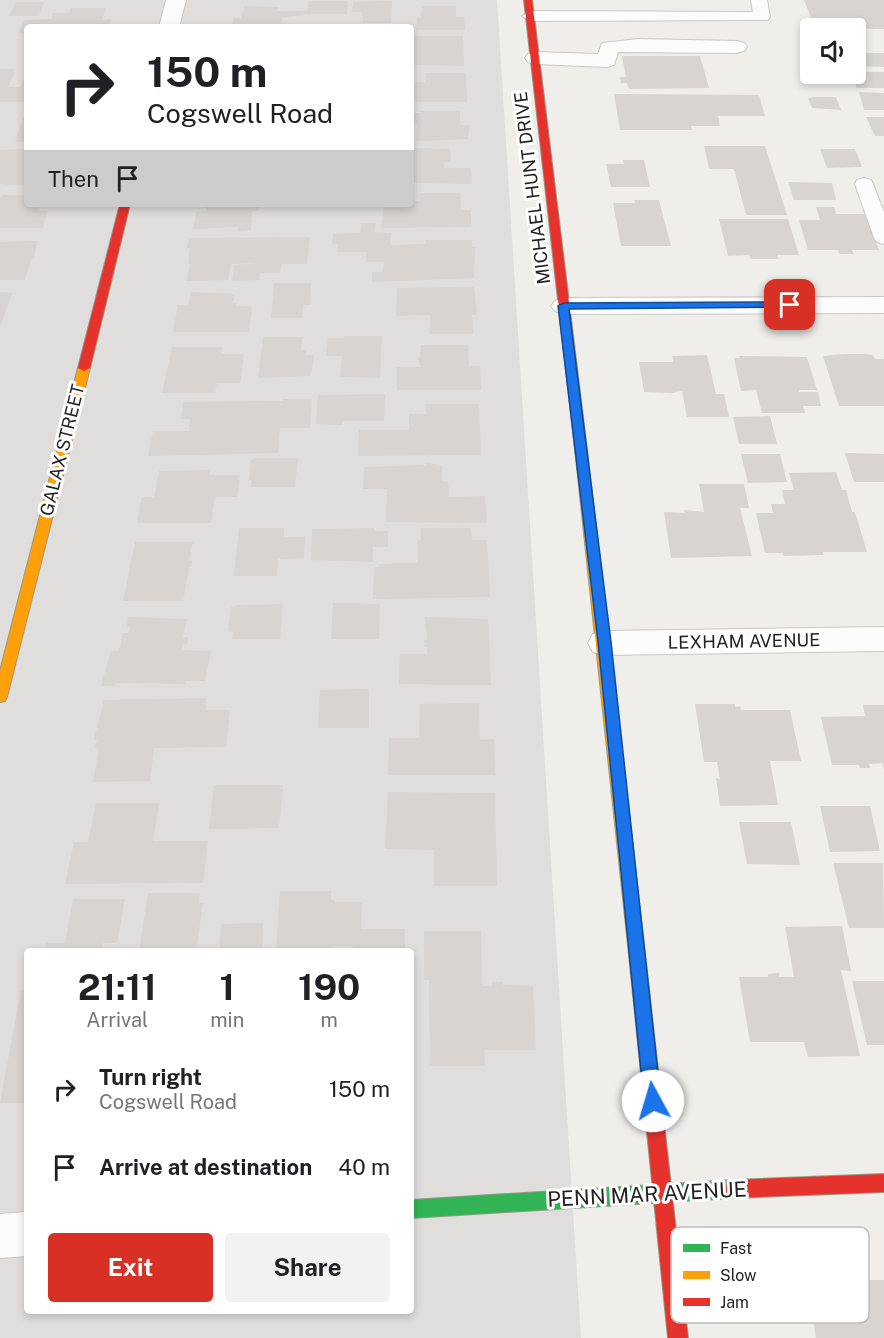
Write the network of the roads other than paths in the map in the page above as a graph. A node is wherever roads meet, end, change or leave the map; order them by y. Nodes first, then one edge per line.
1 (176, 0) edge
2 (759, 0) edge
3 (529, 8) edge
4 (170, 24) edge
5 (737, 47) dead end
6 (535, 58) junction
7 (864, 184) dead end
8 (123, 207) edge
9 (884, 238) edge
10 (884, 305) edge
11 (564, 306) junction
12 (884, 639) edge
13 (604, 642) junction
14 (0, 697) edge
15 (884, 1183) edge
16 (662, 1192) junction
17 (414, 1209) edge
18 (24, 1234) edge
19 (0, 1236) edge
20 (671, 1274) edge
21 (676, 1323) edge
22 (678, 1338) edge

1 - 4 street
2 - 3 lane
3 - 6 street, MICHAEL HUNT DRIVE
5 - 6 street
6 - 11 street, MICHAEL HUNT DRIVE
7 - 9 lane
8 - 14 street, GALAX STREET
10 - 11 street
11 - 13 street, MICHAEL HUNT DRIVE
12 - 13 street, LEXHAM AVENUE
13 - 16 street, MICHAEL HUNT DRIVE
15 - 16 street, PENN MAR AVENUE
16 - 17 street, PENN MAR AVENUE
16 - 20 street, MICHAEL HUNT DRIVE
18 - 19 street
21 - 22 street, MICHAEL HUNT DRIVE

